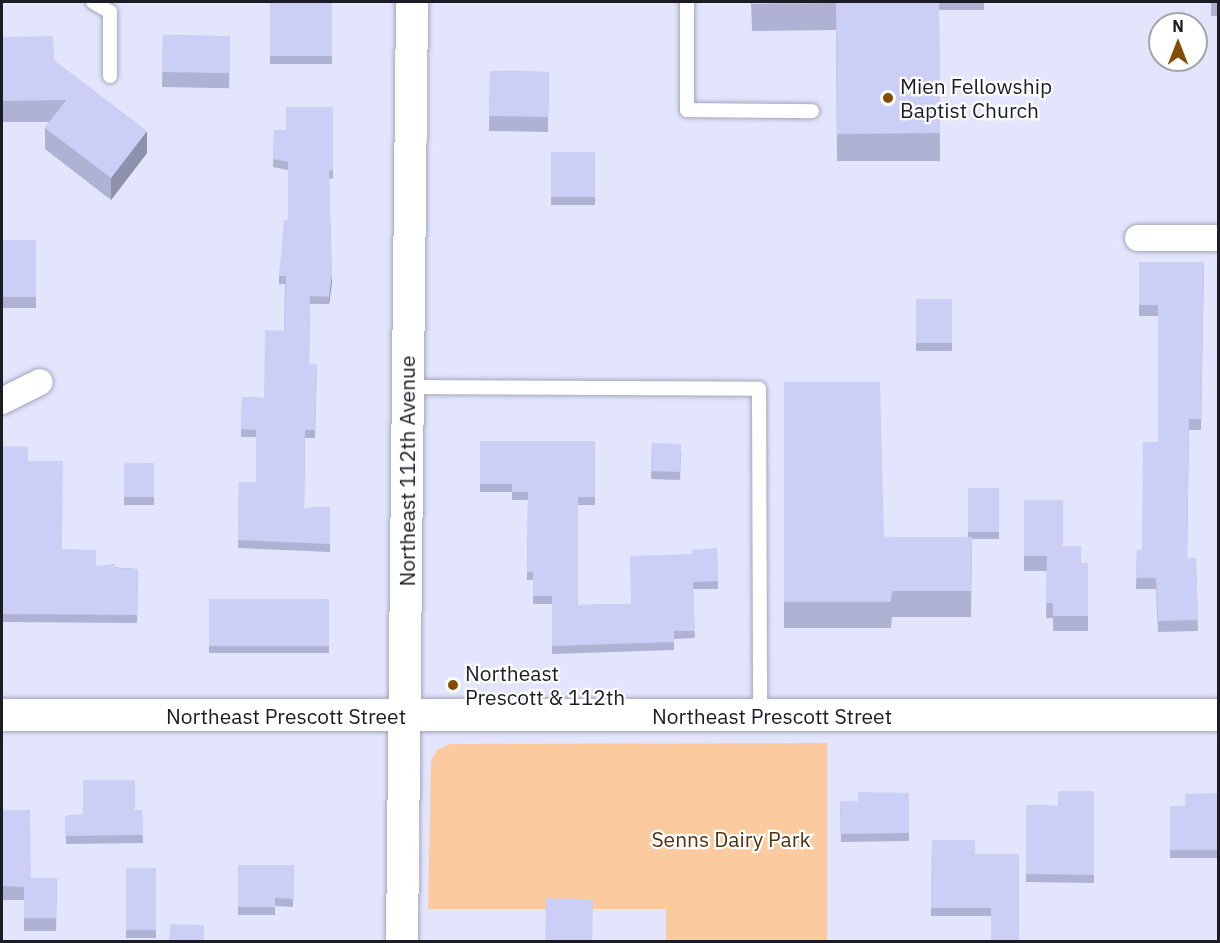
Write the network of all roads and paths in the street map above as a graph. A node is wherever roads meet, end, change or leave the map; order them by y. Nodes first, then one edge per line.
1 (93, 2) edge
2 (412, 2) edge
3 (687, 2) edge
4 (110, 76) dead end
5 (812, 111) dead end
6 (1138, 238) dead end
7 (1218, 238) edge
8 (40, 382) dead end
9 (408, 387) junction
10 (2, 401) edge
11 (2, 715) edge
12 (1218, 715) edge
13 (760, 716) junction
14 (405, 717) junction
15 (402, 942) edge

1 - 4 lane
2 - 9 street, Northeast 112th Avenue
3 - 5 lane
6 - 7 street
8 - 10 street
9 - 13 lane
9 - 14 street, Northeast 112th Avenue
11 - 14 street, Northeast Prescott Street
12 - 13 street, Northeast Prescott Street
13 - 14 street, Northeast Prescott Street
14 - 15 street, Northeast 112th Avenue

